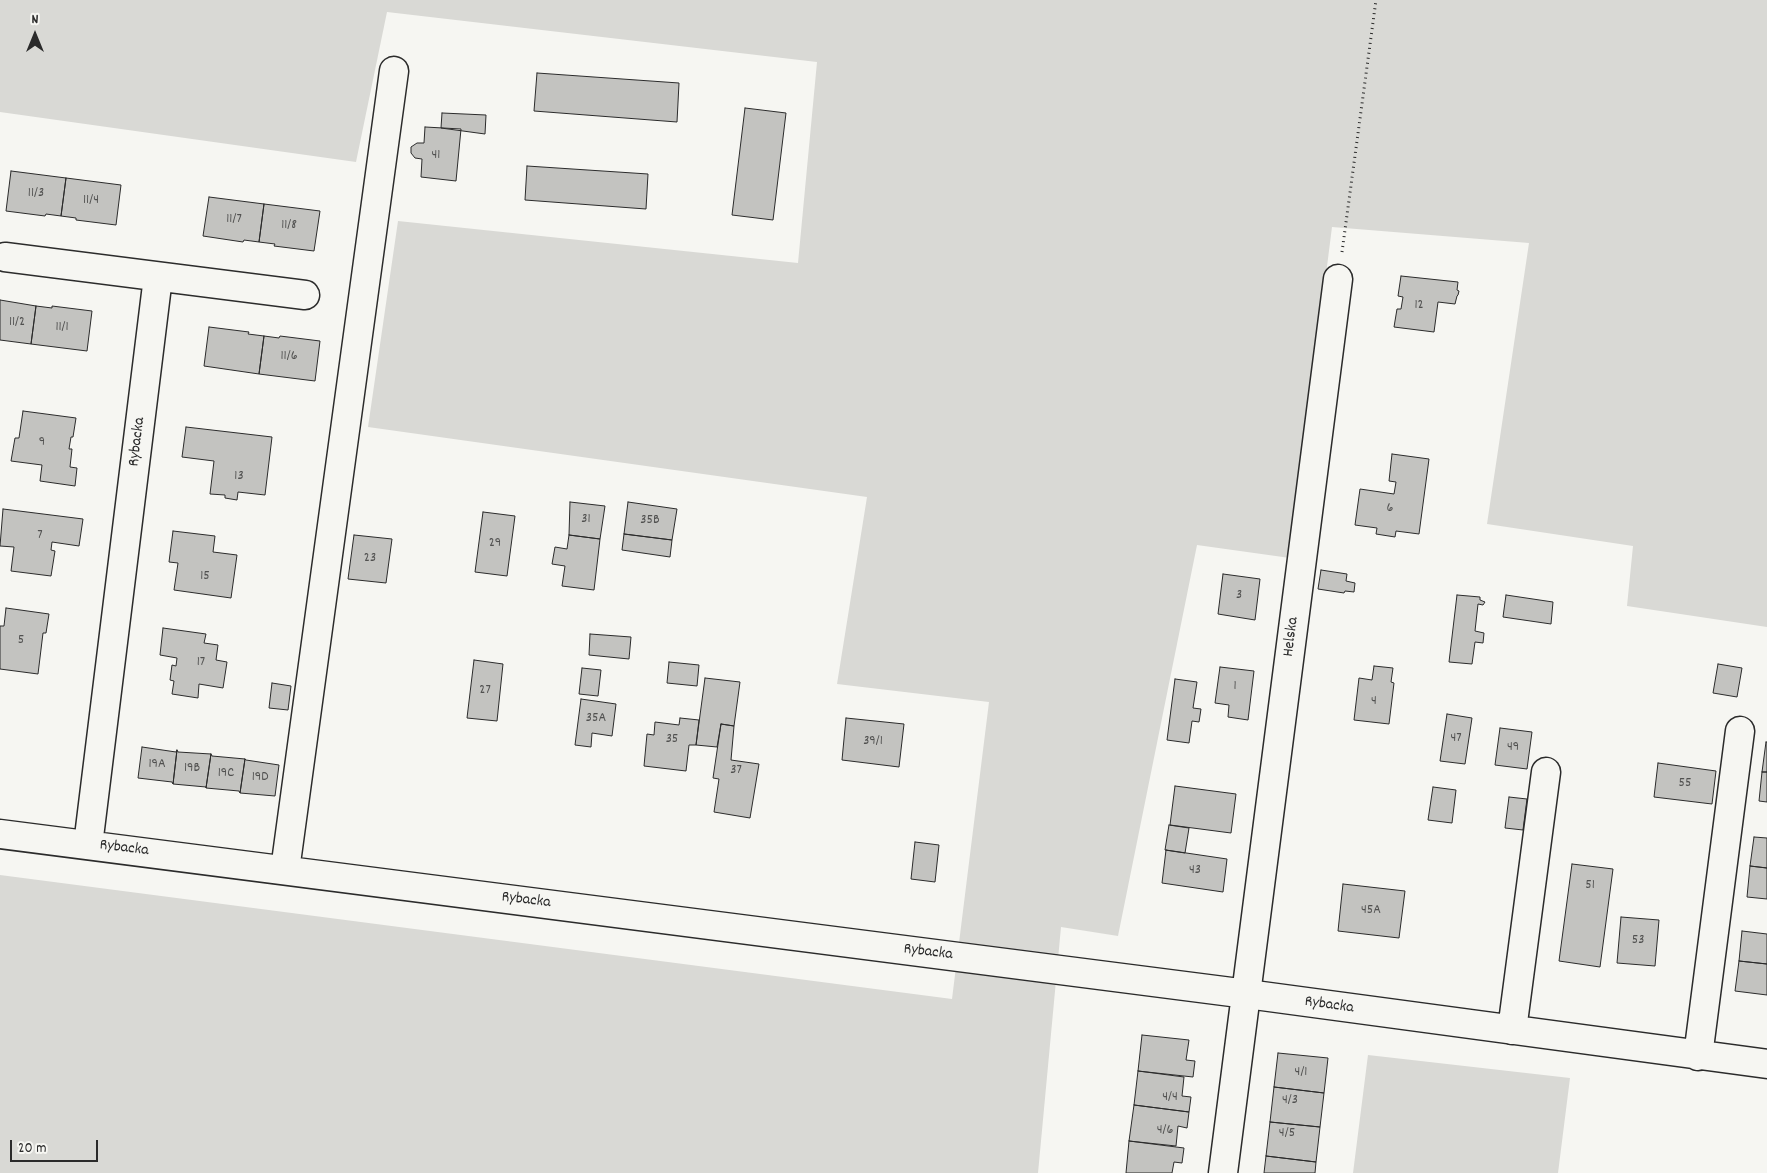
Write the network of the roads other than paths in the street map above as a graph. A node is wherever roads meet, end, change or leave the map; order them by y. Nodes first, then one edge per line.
1 (394, 71) dead end
2 (5, 257) dead end
3 (158, 277) junction
4 (1338, 279) road end
5 (305, 295) dead end
6 (1740, 730) dead end
7 (1546, 772) dead end
8 (0, 834) edge
9 (88, 845) junction
10 (285, 870) junction
11 (1247, 994) junction
12 (1512, 1030) junction
13 (1698, 1056) junction
14 (1767, 1064) edge
15 (1223, 1173) edge

1 - 10 street
2 - 3 street
3 - 5 street
3 - 9 street, Rybacka
4 - 11 street, Helska
6 - 13 street
7 - 12 street
8 - 9 street, Rybacka
9 - 10 street, Rybacka
10 - 11 street, Rybacka
11 - 12 street, Rybacka
11 - 15 street, Helska
12 - 13 street, Rybacka
13 - 14 street, Rybacka

